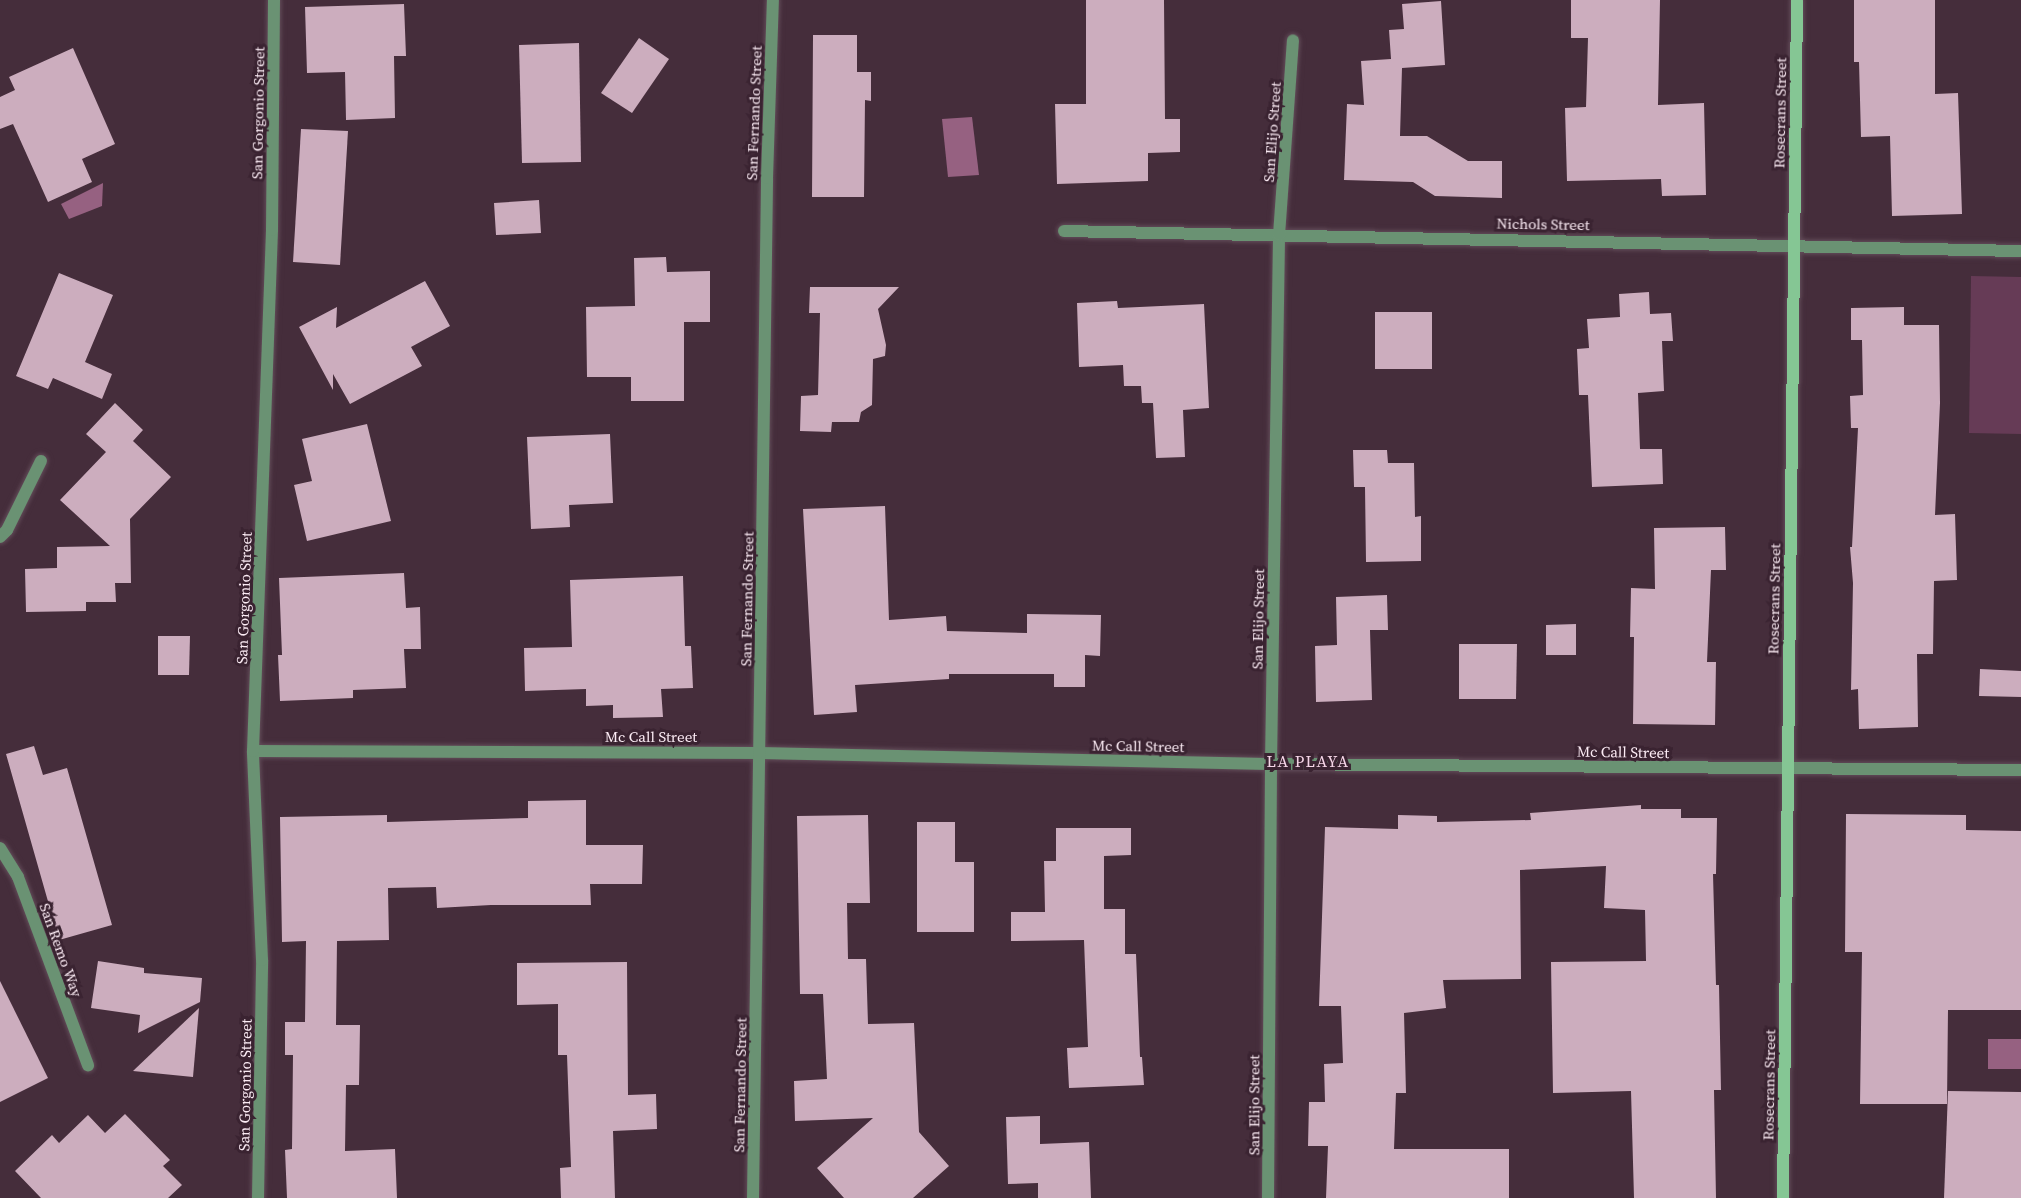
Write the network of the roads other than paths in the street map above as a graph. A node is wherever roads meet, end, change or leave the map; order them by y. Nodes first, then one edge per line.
1 (274, 0) edge
2 (772, 0) edge
3 (1797, 0) edge
4 (1293, 41) dead end
5 (1064, 231) dead end
6 (1279, 234) junction
7 (1794, 244) junction
8 (2021, 251) edge
9 (42, 461) dead end
10 (0, 537) edge
11 (253, 751) junction
12 (760, 753) junction
13 (1271, 764) junction
14 (1787, 769) junction
15 (2021, 770) edge
16 (0, 848) edge
17 (88, 1065) dead end
18 (258, 1198) edge
19 (753, 1198) edge
20 (1268, 1198) edge
21 (1783, 1198) edge

1 - 11 street, San Gorgonio Street
2 - 12 street, San Fernando Street
3 - 7 street, Rosecrans Street
4 - 6 street, San Elijo Street
5 - 6 street, Nichols Street
6 - 7 street, Nichols Street
6 - 13 street, San Elijo Street
7 - 8 street, Nichols Street
7 - 14 street, Rosecrans Street
9 - 10 street
11 - 12 street, Mc Call Street
11 - 18 street, San Gorgonio Street
12 - 13 street, Mc Call Street
12 - 19 street, San Fernando Street
13 - 14 street, Mc Call Street
13 - 20 street, San Elijo Street
14 - 15 street, Mc Call Street
14 - 21 street, Rosecrans Street
16 - 17 street, San Remo Way

